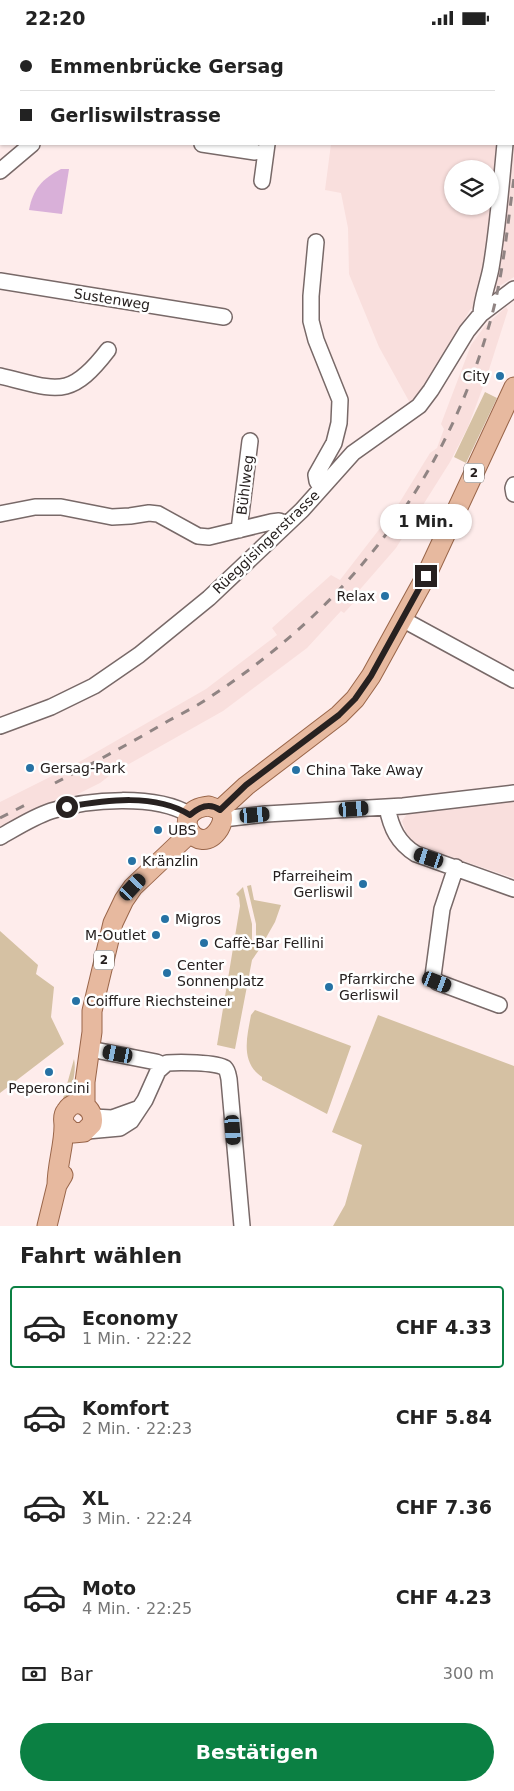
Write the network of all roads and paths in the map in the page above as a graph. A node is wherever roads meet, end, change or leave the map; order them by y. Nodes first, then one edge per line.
1 (31, 145) edge
2 (217, 145) edge
3 (505, 145) edge
4 (261, 148) edge
5 (0, 171) edge
6 (262, 181) dead end
7 (316, 242) dead end
8 (0, 281) edge
9 (513, 290) edge
10 (485, 310) junction
11 (224, 317) dead end
12 (108, 350) dead end
13 (0, 376) edge
14 (514, 387) edge
15 (250, 441) dead end
16 (514, 485) edge
17 (321, 488) junction
18 (514, 494) edge
19 (0, 515) edge
20 (287, 524) junction
21 (239, 530) junction
22 (402, 619) junction
23 (514, 680) edge
24 (0, 726) edge
25 (246, 785) junction
26 (514, 793) edge
27 (388, 807) junction
28 (222, 815) junction
29 (255, 815) junction
30 (190, 824) junction
31 (0, 837) edge
32 (456, 867) junction
33 (514, 889) edge
34 (499, 1005) dead end
35 (100, 1051) dead end
36 (163, 1065) junction
37 (84, 1118) junction
38 (57, 1185) junction
39 (47, 1226) edge
40 (242, 1226) edge

1 - 5 street
2 - 4 street
3 - 10 street
4 - 6 street
7 - 17 street
8 - 11 street, Sustenweg
9 - 10 street
10 - 17 street, Rüeggisingerstrasse
12 - 13 street
14 - 22 main road, 2
15 - 21 street, Bühlweg
16 - 18 street
17 - 20 street, Rüeggisingerstrasse
19 - 21 street
20 - 21 street
20 - 24 street, Rüeggisingerstrasse
22 - 23 street
22 - 25 main road, 2
25 - 28 main road, 2
25 - 29 street
26 - 27 street
27 - 29 street
27 - 32 street
28 - 29 street
28 - 30 main road
28 - 30 main road
30 - 31 street
30 - 37 main road, 2
32 - 33 street
32 - 34 street
35 - 36 street
36 - 37 street
36 - 40 street
37 - 38 main road, 2
37 - 38 main road, 2
38 - 39 main road, 2

